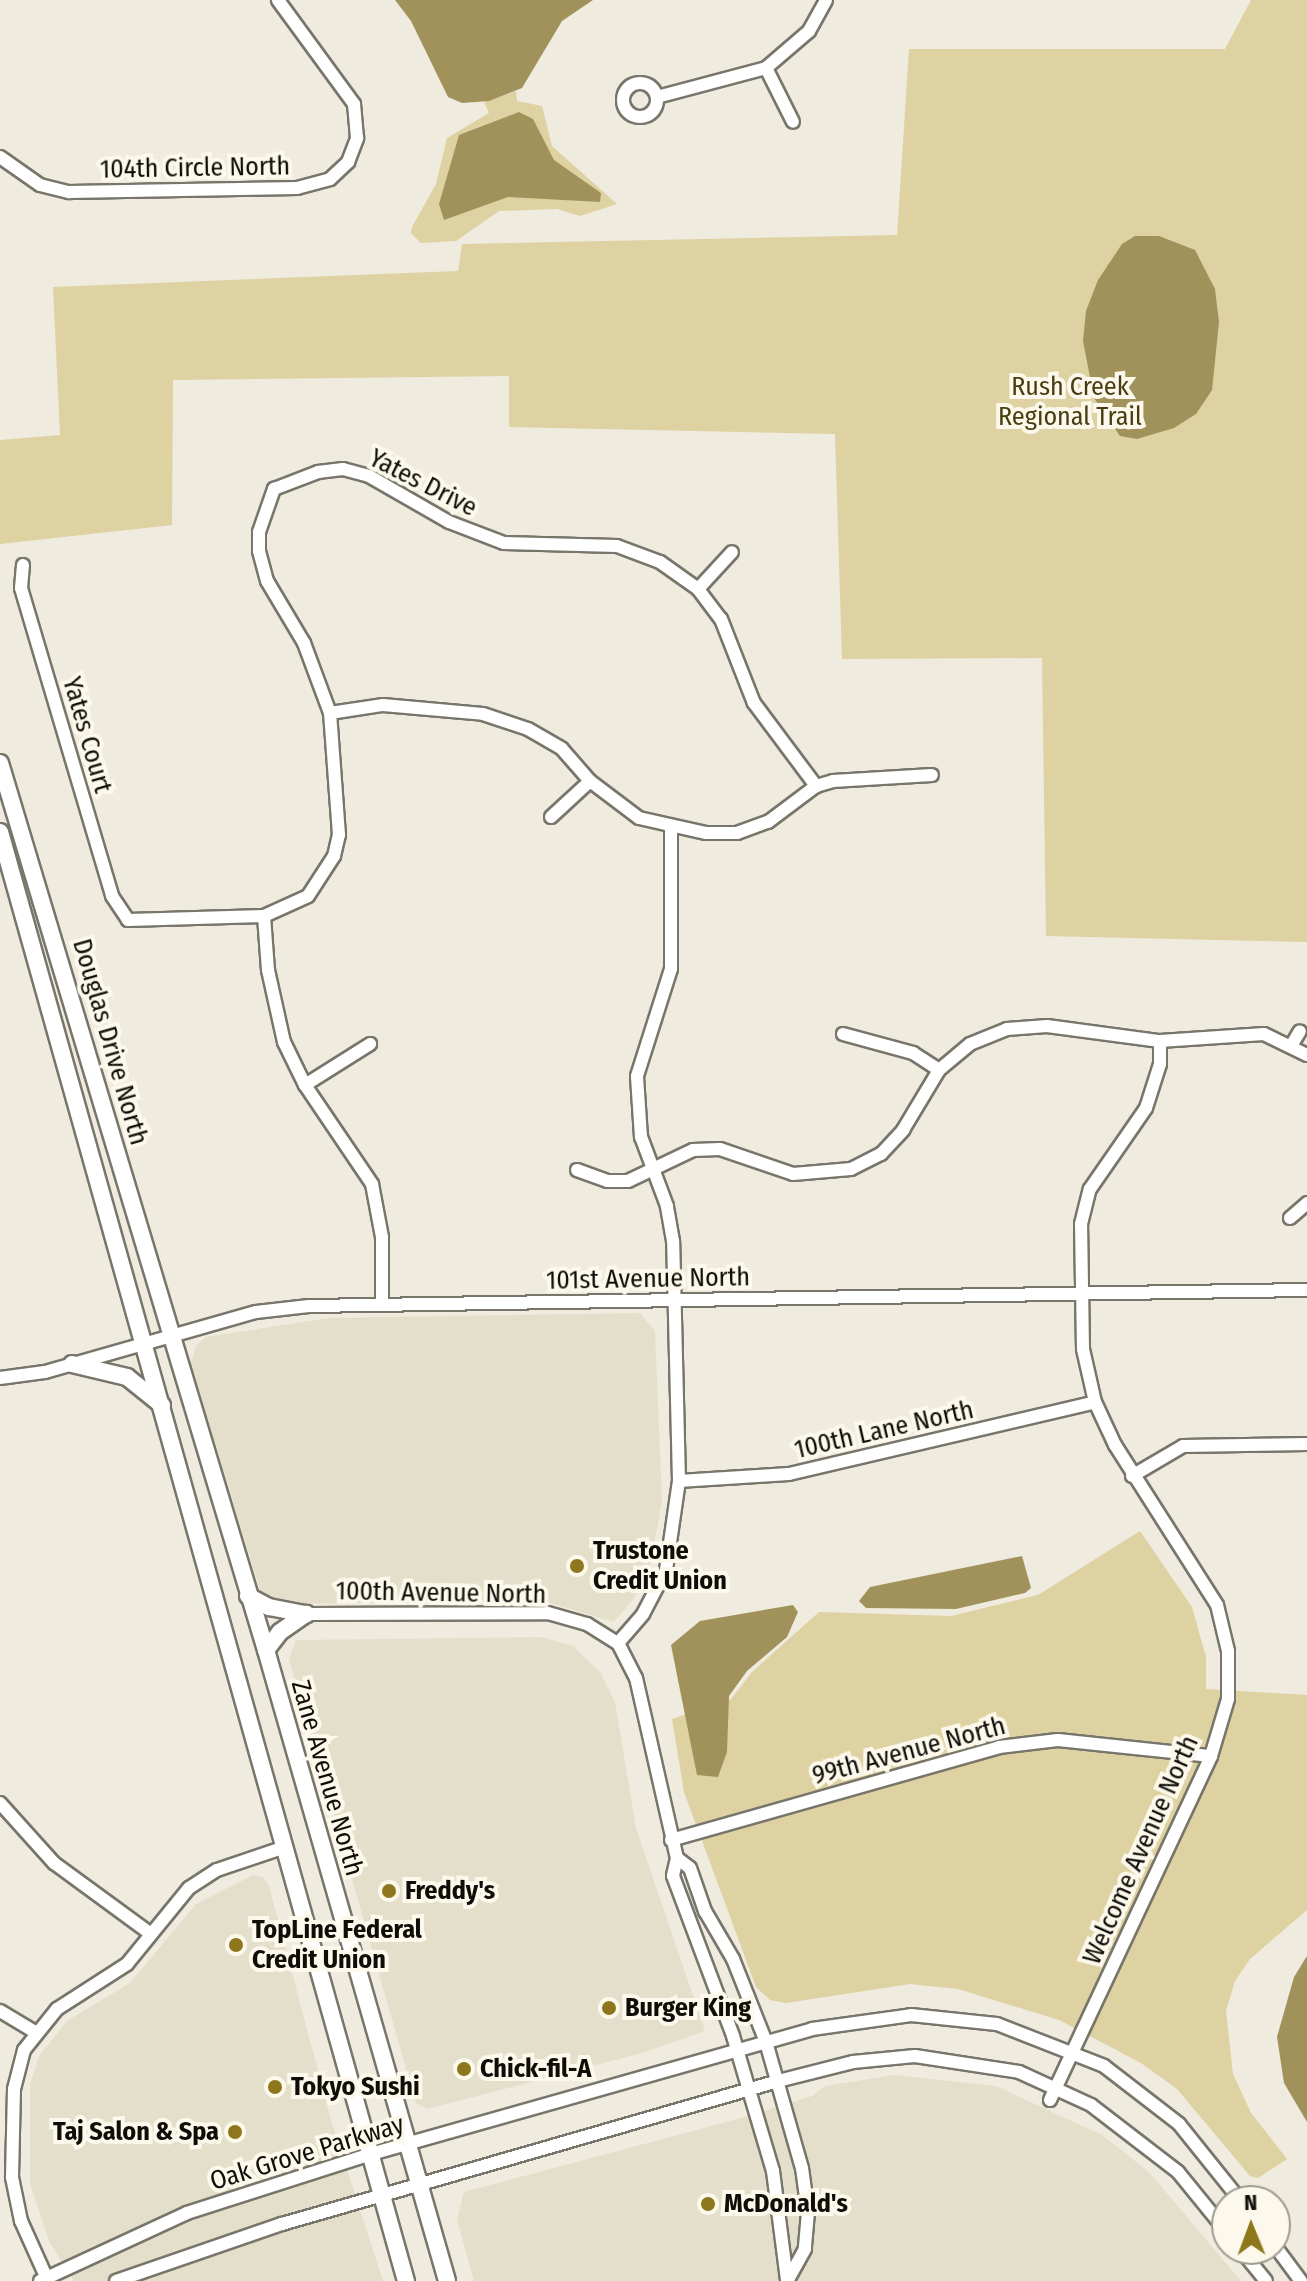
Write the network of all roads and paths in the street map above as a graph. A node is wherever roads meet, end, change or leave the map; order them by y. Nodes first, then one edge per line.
1 (278, 0) edge
2 (826, 0) edge
3 (766, 68) junction
4 (657, 97) dead end
5 (793, 122) dead end
6 (0, 157) edge
7 (732, 552) dead end
8 (23, 565) dead end
9 (698, 589) junction
10 (330, 713) junction
11 (0, 763) edge
12 (932, 775) dead end
13 (590, 781) junction
14 (816, 786) junction
15 (551, 817) dead end
16 (671, 829) junction
17 (0, 832) edge
18 (121, 915) joint
19 (264, 916) junction
20 (1300, 1031) dead end
21 (843, 1034) dead end
22 (1160, 1041) junction
23 (370, 1044) dead end
24 (1291, 1046) junction
25 (1307, 1055) edge
26 (939, 1070) junction
27 (305, 1085) junction
28 (655, 1167) junction
29 (577, 1170) dead end
30 (1307, 1203) edge
31 (1290, 1218) dead end
32 (1307, 1290) edge
33 (1082, 1294) junction
34 (676, 1300) junction
35 (382, 1305) junction
36 (168, 1335) junction
37 (144, 1342) junction
38 (72, 1364) junction
39 (0, 1378) edge
40 (1095, 1402) junction
41 (162, 1405) junction
42 (1307, 1444) edge
43 (1132, 1476) junction
44 (679, 1481) junction
45 (248, 1596) junction
46 (306, 1614) junction
47 (618, 1643) junction
48 (266, 1650) junction
49 (1211, 1756) junction
50 (0, 1803) edge
51 (671, 1840) junction
52 (282, 1848) junction
53 (677, 1858) junction
54 (151, 1934) junction
55 (0, 2011) edge
56 (35, 2032) junction
57 (766, 2042) junction
58 (737, 2050) junction
59 (1073, 2051) junction
60 (778, 2081) junction
61 (1056, 2087) junction
62 (750, 2090) junction
63 (1050, 2100) dead end
64 (407, 2145) junction
65 (371, 2154) junction
66 (6, 2177) edge
67 (419, 2185) junction
68 (1229, 2185) edge
69 (381, 2196) junction
70 (1211, 2214) edge
71 (1253, 2265) edge
72 (45, 2280) edge
73 (116, 2281) edge
74 (406, 2281) edge
75 (447, 2281) edge
76 (787, 2281) edge
77 (1266, 2281) edge

1 - 6 street, 104th Circle North
2 - 3 street
3 - 4 street
3 - 5 street
7 - 9 street
8 - 18 street, Yates Court
9 - 10 street, Yates Drive
9 - 14 street, Yates Drive
10 - 13 street
10 - 19 street, Yates Drive
11 - 36 main road, Douglas Drive North
12 - 14 street
13 - 15 street
13 - 16 street
14 - 16 street
16 - 28 street
17 - 37 main road, Douglas Drive North
18 - 19 street, Yates Drive
19 - 27 street
20 - 24 street
21 - 26 street
22 - 24 street
22 - 26 street
22 - 33 street, Welcome Avenue North
23 - 27 street
24 - 25 street
26 - 28 street
27 - 35 street
28 - 29 street
28 - 34 street
30 - 31 street
32 - 33 street, 101st Avenue North
33 - 34 street, 101st Avenue North
33 - 40 street, Welcome Avenue North
34 - 35 street, 101st Avenue North
34 - 44 street
35 - 36 street, 101st Avenue North
36 - 37 street, 101st Avenue North
36 - 45 main road, Zane Avenue North
37 - 38 street, 101st Avenue North
37 - 41 main road
38 - 39 street, 101st Avenue North
38 - 41 main road
40 - 43 street, Welcome Avenue North
40 - 44 street, 100th Lane North
41 - 52 main road
42 - 43 street
43 - 49 street, Welcome Avenue North
44 - 47 street
45 - 46 main road
45 - 48 main road, Zane Avenue North
46 - 47 street, 100th Avenue North
46 - 48 main road
47 - 51 street
48 - 64 main road, Zane Avenue North
49 - 51 street, 99th Avenue North
49 - 59 street, Welcome Avenue North
50 - 54 street
51 - 53 street
52 - 54 street
52 - 65 main road
53 - 57 street
53 - 58 street
54 - 56 street
55 - 56 street
56 - 66 street
57 - 58 street, Oak Grove Parkway
57 - 59 street, Oak Grove Parkway
57 - 60 street
58 - 62 street
58 - 64 street, Oak Grove Parkway
59 - 61 street, Welcome Avenue North
59 - 68 street, Oak Grove Parkway
60 - 61 street
60 - 62 street
60 - 76 street
61 - 63 street, Welcome Avenue North
61 - 70 street
62 - 67 street
62 - 76 street
64 - 65 street, Oak Grove Parkway
64 - 67 main road, Zane Avenue North
65 - 69 main road
65 - 72 street, Oak Grove Parkway
66 - 72 street
67 - 69 street
67 - 75 main road, Zane Avenue North
69 - 73 street
69 - 74 main road
71 - 77 street

